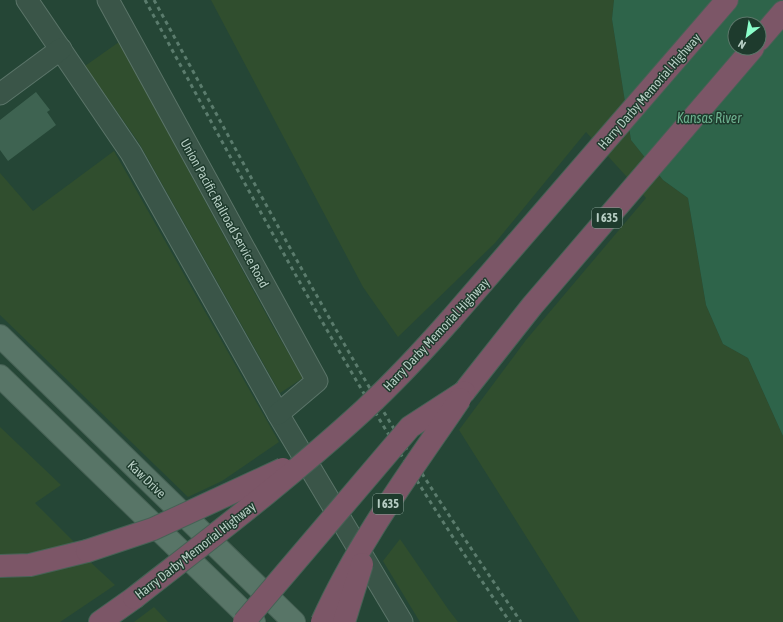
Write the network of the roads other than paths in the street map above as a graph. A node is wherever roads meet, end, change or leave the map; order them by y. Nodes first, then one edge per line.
1 (27, 0) edge
2 (108, 0) edge
3 (727, 0) edge
4 (783, 12) edge
5 (767, 31) edge
6 (61, 49) junction
7 (745, 56) edge
8 (0, 94) edge
9 (0, 336) edge
10 (0, 376) edge
11 (464, 392) junction
12 (278, 414) junction
13 (312, 456) junction
14 (374, 526) junction
15 (0, 566) edge
16 (100, 622) edge
17 (244, 622) edge
18 (254, 622) edge
19 (294, 622) edge
20 (322, 622) edge
21 (344, 622) edge
22 (402, 622) edge

1 - 6 street
2 - 12 street, Union Pacific Railroad Service Road
3 - 13 highway, Harry Darby Memorial Highway, bridge
4 - 5 highway
6 - 8 street
6 - 12 street
7 - 11 highway, I 635
9 - 19 main road, Kaw Drive
10 - 18 main road
11 - 14 highway, I 635, bridge
11 - 17 highway, bridge
12 - 22 street
13 - 15 highway, bridge
13 - 16 highway, Harry Darby Memorial Highway, bridge
14 - 20 highway, I 635, bridge
14 - 21 highway, bridge

